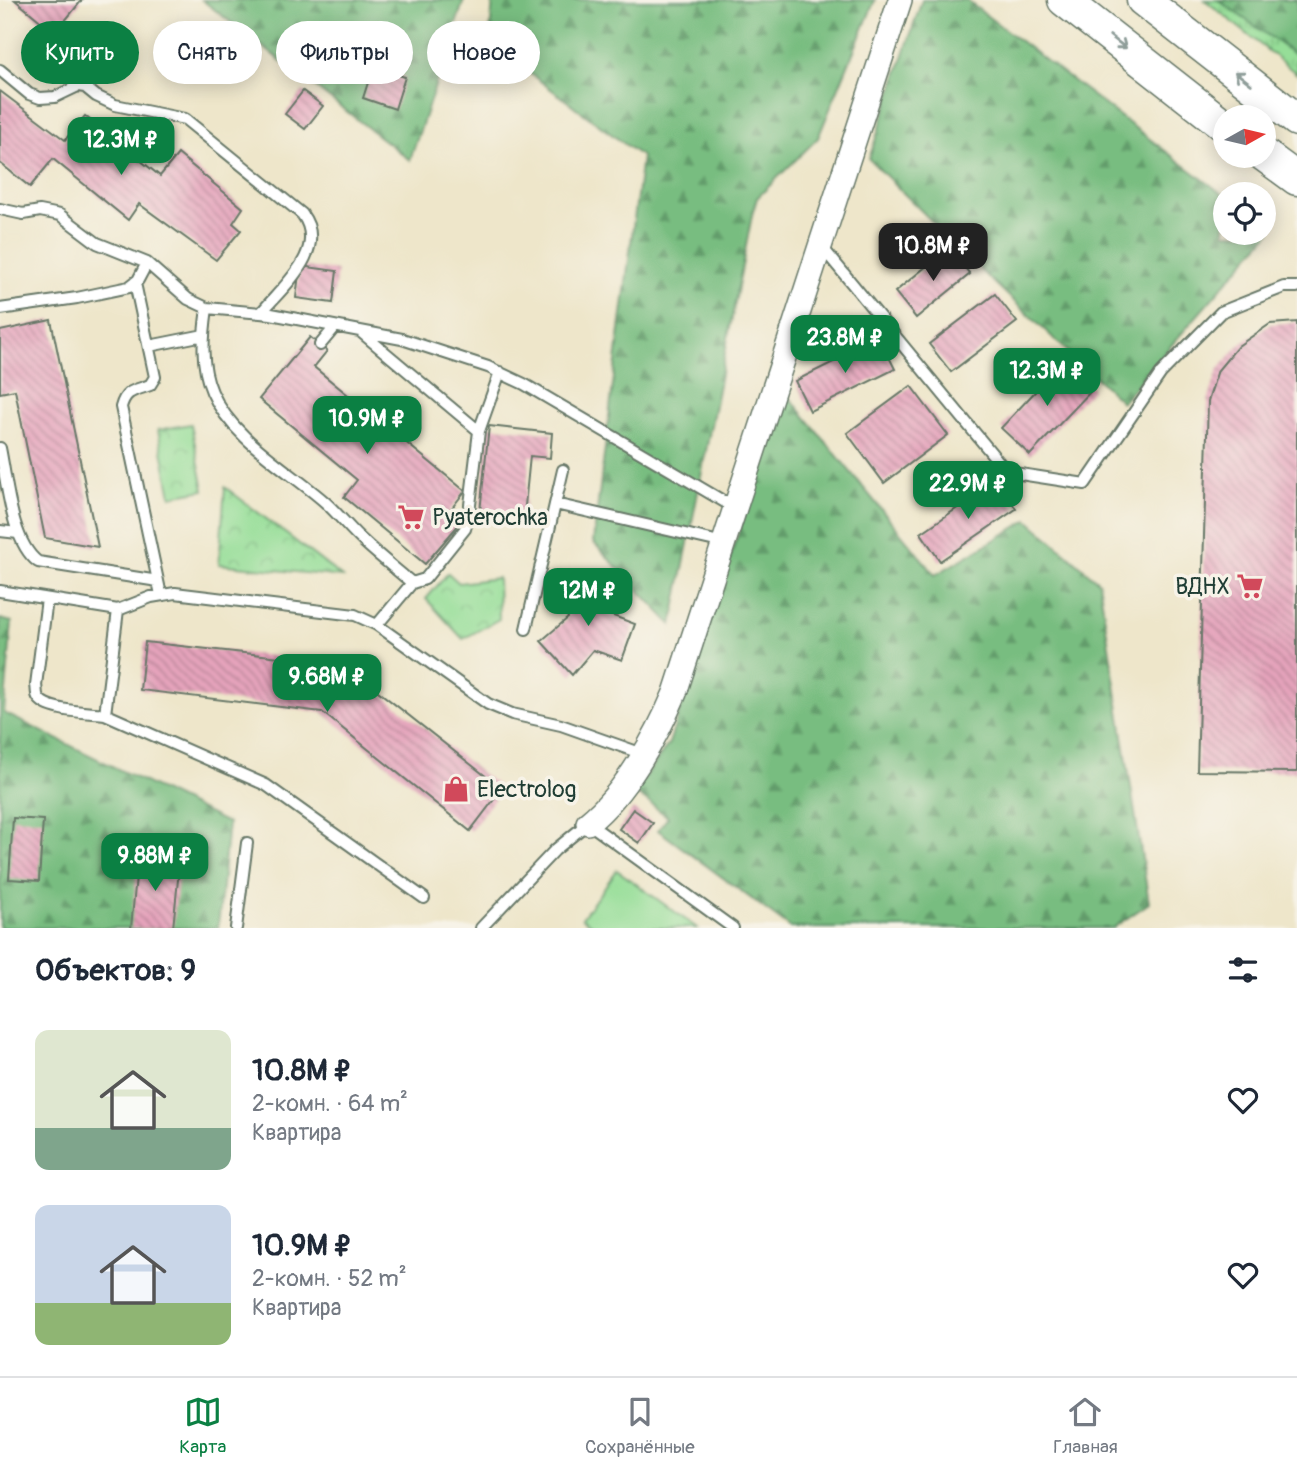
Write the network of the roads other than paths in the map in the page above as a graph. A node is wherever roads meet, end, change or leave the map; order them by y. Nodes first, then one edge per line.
1 (900, 0) edge
2 (1064, 0) edge
3 (1143, 0) edge
4 (0, 70) edge
5 (1213, 117) edge
6 (1297, 120) edge
7 (1276, 164) edge
8 (1297, 179) edge
9 (0, 209) edge
10 (820, 245) junction
11 (147, 264) junction
12 (135, 283) junction
13 (1297, 287) edge
14 (207, 308) junction
15 (0, 309) edge
16 (261, 313) junction
17 (335, 327) junction
18 (359, 331) junction
19 (204, 335) junction
20 (320, 345) dead end
21 (149, 346) junction
22 (500, 372) junction
23 (479, 430) junction
24 (0, 448) edge
25 (563, 470) dead end
26 (555, 504) junction
27 (735, 508) junction
28 (0, 531) edge
29 (18, 533) junction
30 (724, 543) junction
31 (158, 581) junction
32 (412, 583) junction
33 (0, 591) edge
34 (161, 594) junction
35 (47, 599) junction
36 (118, 610) junction
37 (377, 625) junction
38 (526, 629) dead end
39 (105, 714) junction
40 (643, 754) junction
41 (588, 823) junction
42 (247, 843) dead end
43 (424, 898) dead end
44 (236, 928) edge
45 (481, 928) edge
46 (733, 928) edge

1 - 10 street
2 -> 5 main road
6 -> 3 main road
4 - 16 lane
7 - 8 main road
9 - 11 lane
10 - 13 lane
10 - 27 street
11 - 12 lane
11 - 14 lane
12 - 15 lane
12 - 21 lane
14 - 16 lane
14 - 19 lane
16 - 17 lane
17 - 18 lane
17 - 20 lane
18 - 22 lane
18 - 23 lane
19 - 21 lane
19 - 32 lane
21 - 31 lane
22 - 23 lane
22 - 27 lane
23 - 32 lane
24 - 29 lane
25 - 26 lane
26 - 30 lane
26 - 38 lane
27 - 30 street
28 - 29 lane
29 - 31 lane
30 - 40 street
31 - 34 lane
32 - 37 lane
33 - 35 lane
34 - 36 lane
34 - 37 lane
35 - 36 lane
35 - 39 lane
36 - 39 lane
37 - 40 lane
39 - 43 lane
40 - 41 street
41 - 45 lane
41 - 46 lane
42 - 44 lane

